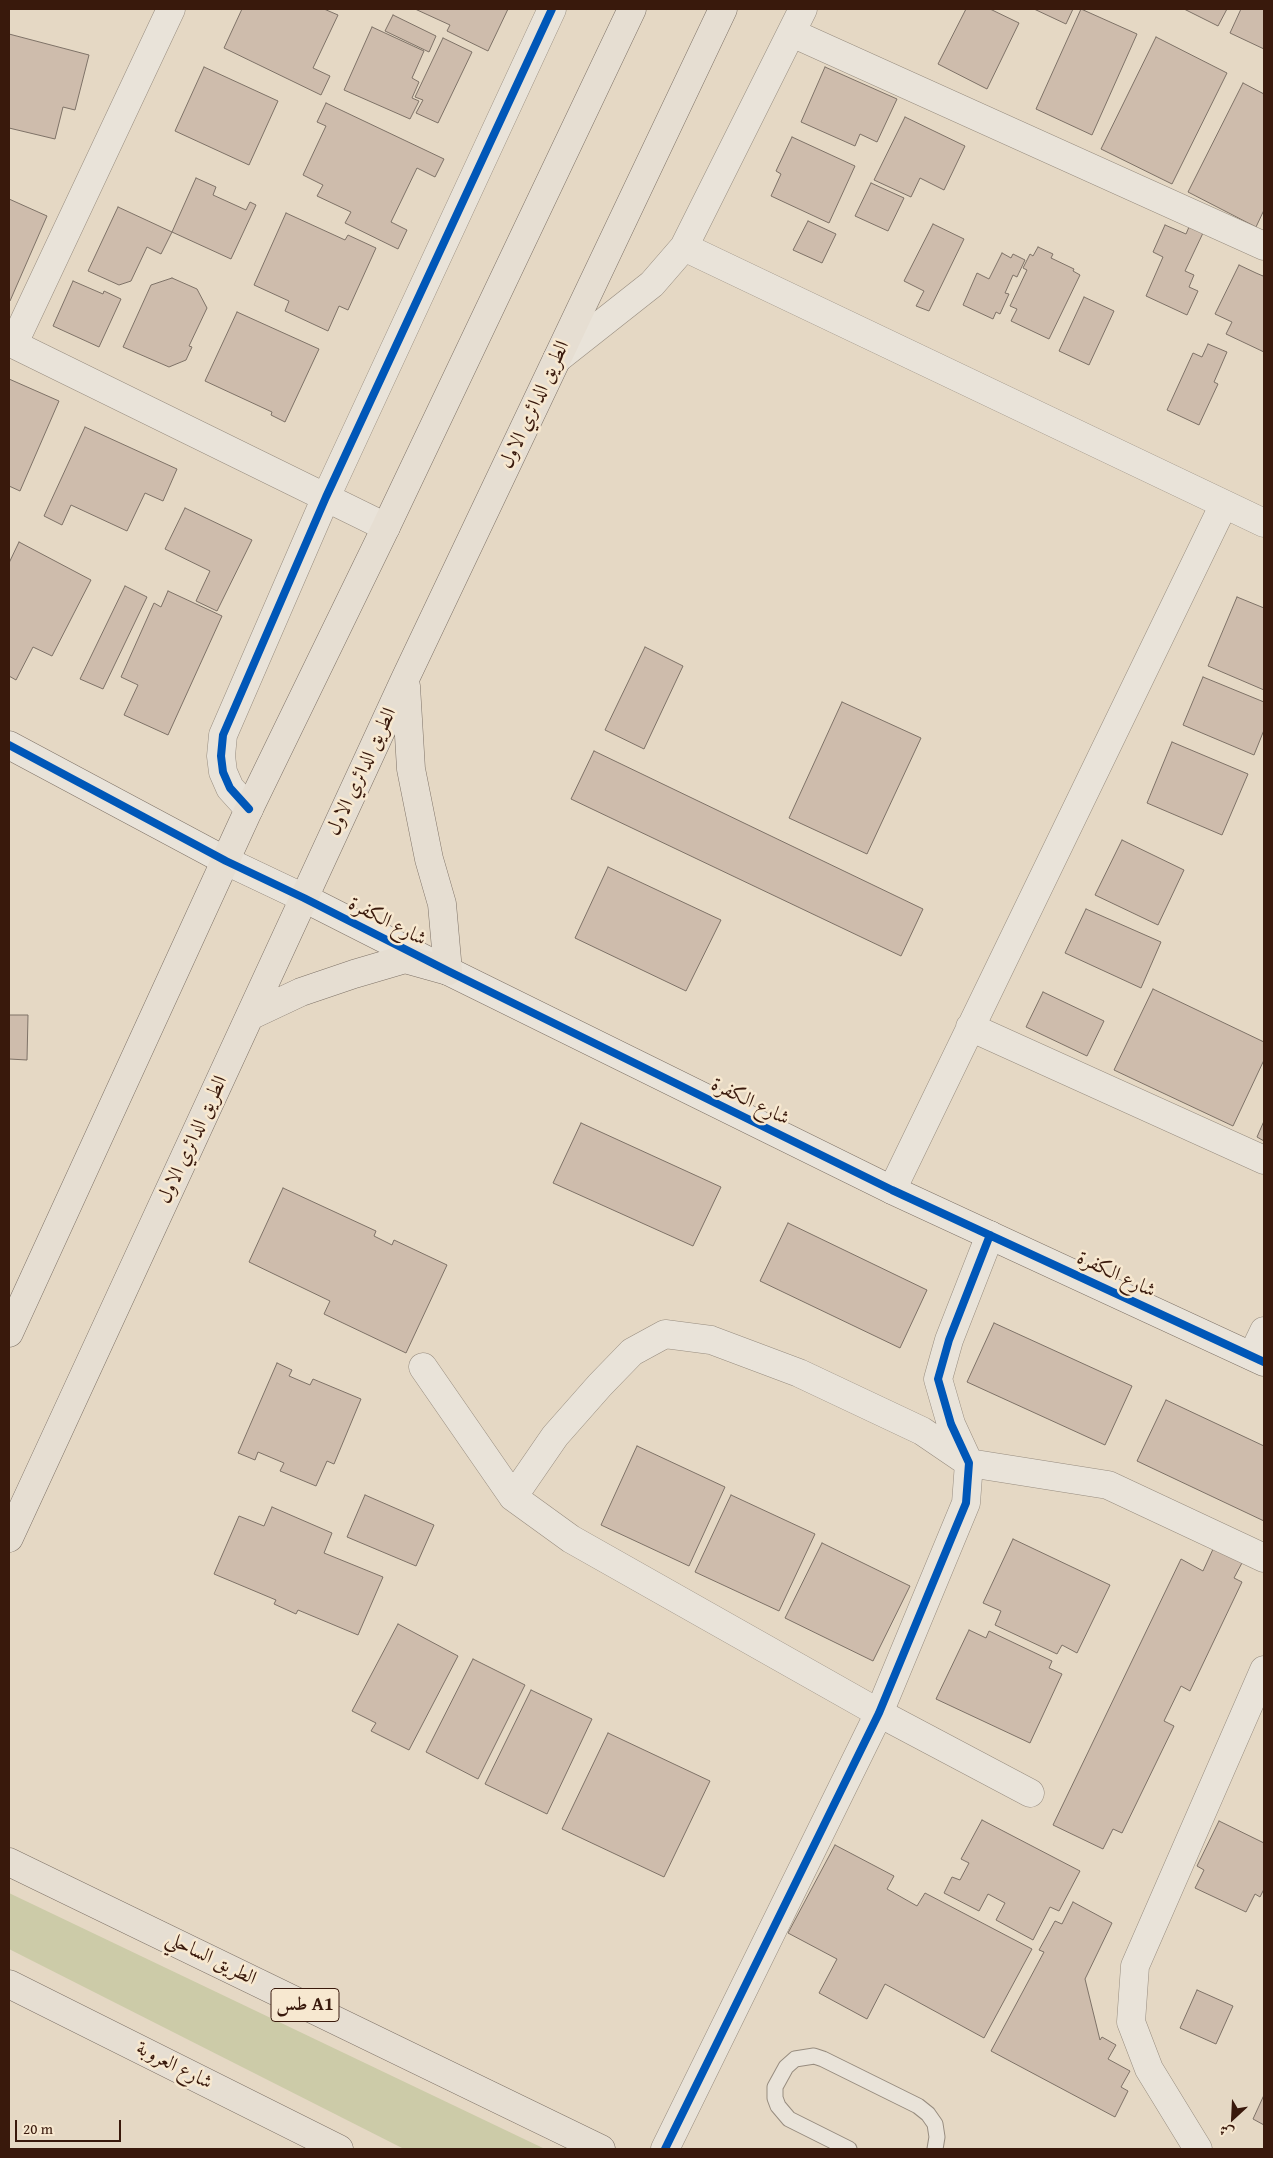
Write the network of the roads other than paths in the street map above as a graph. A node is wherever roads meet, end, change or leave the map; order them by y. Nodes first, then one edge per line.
1 (171, 9) edge
2 (552, 9) edge
3 (632, 9) edge
4 (724, 9) edge
5 (803, 9) edge
6 (792, 33) junction
7 (1264, 246) edge
8 (684, 247) junction
9 (12, 342) edge
10 (557, 359) junction
11 (326, 497) junction
12 (1224, 504) junction
13 (1264, 522) edge
14 (386, 527) junction
15 (405, 679) junction
16 (9, 744) edge
17 (249, 809) junction
18 (226, 861) junction
19 (304, 898) junction
20 (448, 971) junction
21 (250, 1016) junction
22 (970, 1027) junction
23 (1264, 1160) edge
24 (892, 1190) junction
25 (990, 1235) junction
26 (1264, 1331) edge
27 (9, 1333) edge
28 (1258, 1359) edge
29 (423, 1366) dead end
30 (968, 1463) junction
31 (513, 1497) junction
32 (9, 1538) edge
33 (1264, 1558) edge
34 (1264, 1670) edge
35 (879, 1713) junction
36 (1030, 1793) dead end
37 (9, 1850) edge
38 (20, 1867) edge
39 (9, 1984) edge
40 (339, 2149) edge
41 (601, 2149) edge
42 (665, 2149) edge
43 (849, 2149) edge
44 (934, 2149) edge
45 (1198, 2149) edge

1 - 9 street
2 - 11 street
3 - 14 main road
4 - 10 main road, الطريق الدائري الاول
5 - 6 street
6 - 7 street
6 - 8 street
8 - 10 street
8 - 12 street
9 - 11 street
10 - 15 main road, الطريق الدائري الاول
11 - 14 street
11 - 17 street
12 - 13 street
12 - 22 street
14 - 17 main road
15 - 19 main road, الطريق الدائري الاول
15 - 20 main road
16 - 18 street, شارع الكفرة
17 - 18 main road
18 - 19 street, شارع الكفرة
18 - 27 main road
19 - 20 street, شارع الكفرة
19 - 21 main road, الطريق الدائري الاول
20 - 21 main road
20 - 24 street, شارع الكفرة
21 - 32 main road, الطريق الدائري الاول
22 - 23 street
22 - 24 street
24 - 25 street, شارع الكفرة
25 - 28 street, شارع الكفرة
25 - 30 street
26 - 28 street
29 - 31 street
30 - 31 street
30 - 33 street
30 - 35 street
31 - 35 street
34 - 45 street
35 - 36 street
35 - 42 street
37 - 38 main road, الطريق الساحلي
38 - 41 main road, الطريق الساحلي / طس A1
39 - 40 main road, شارع العروبة
43 - 44 lane

